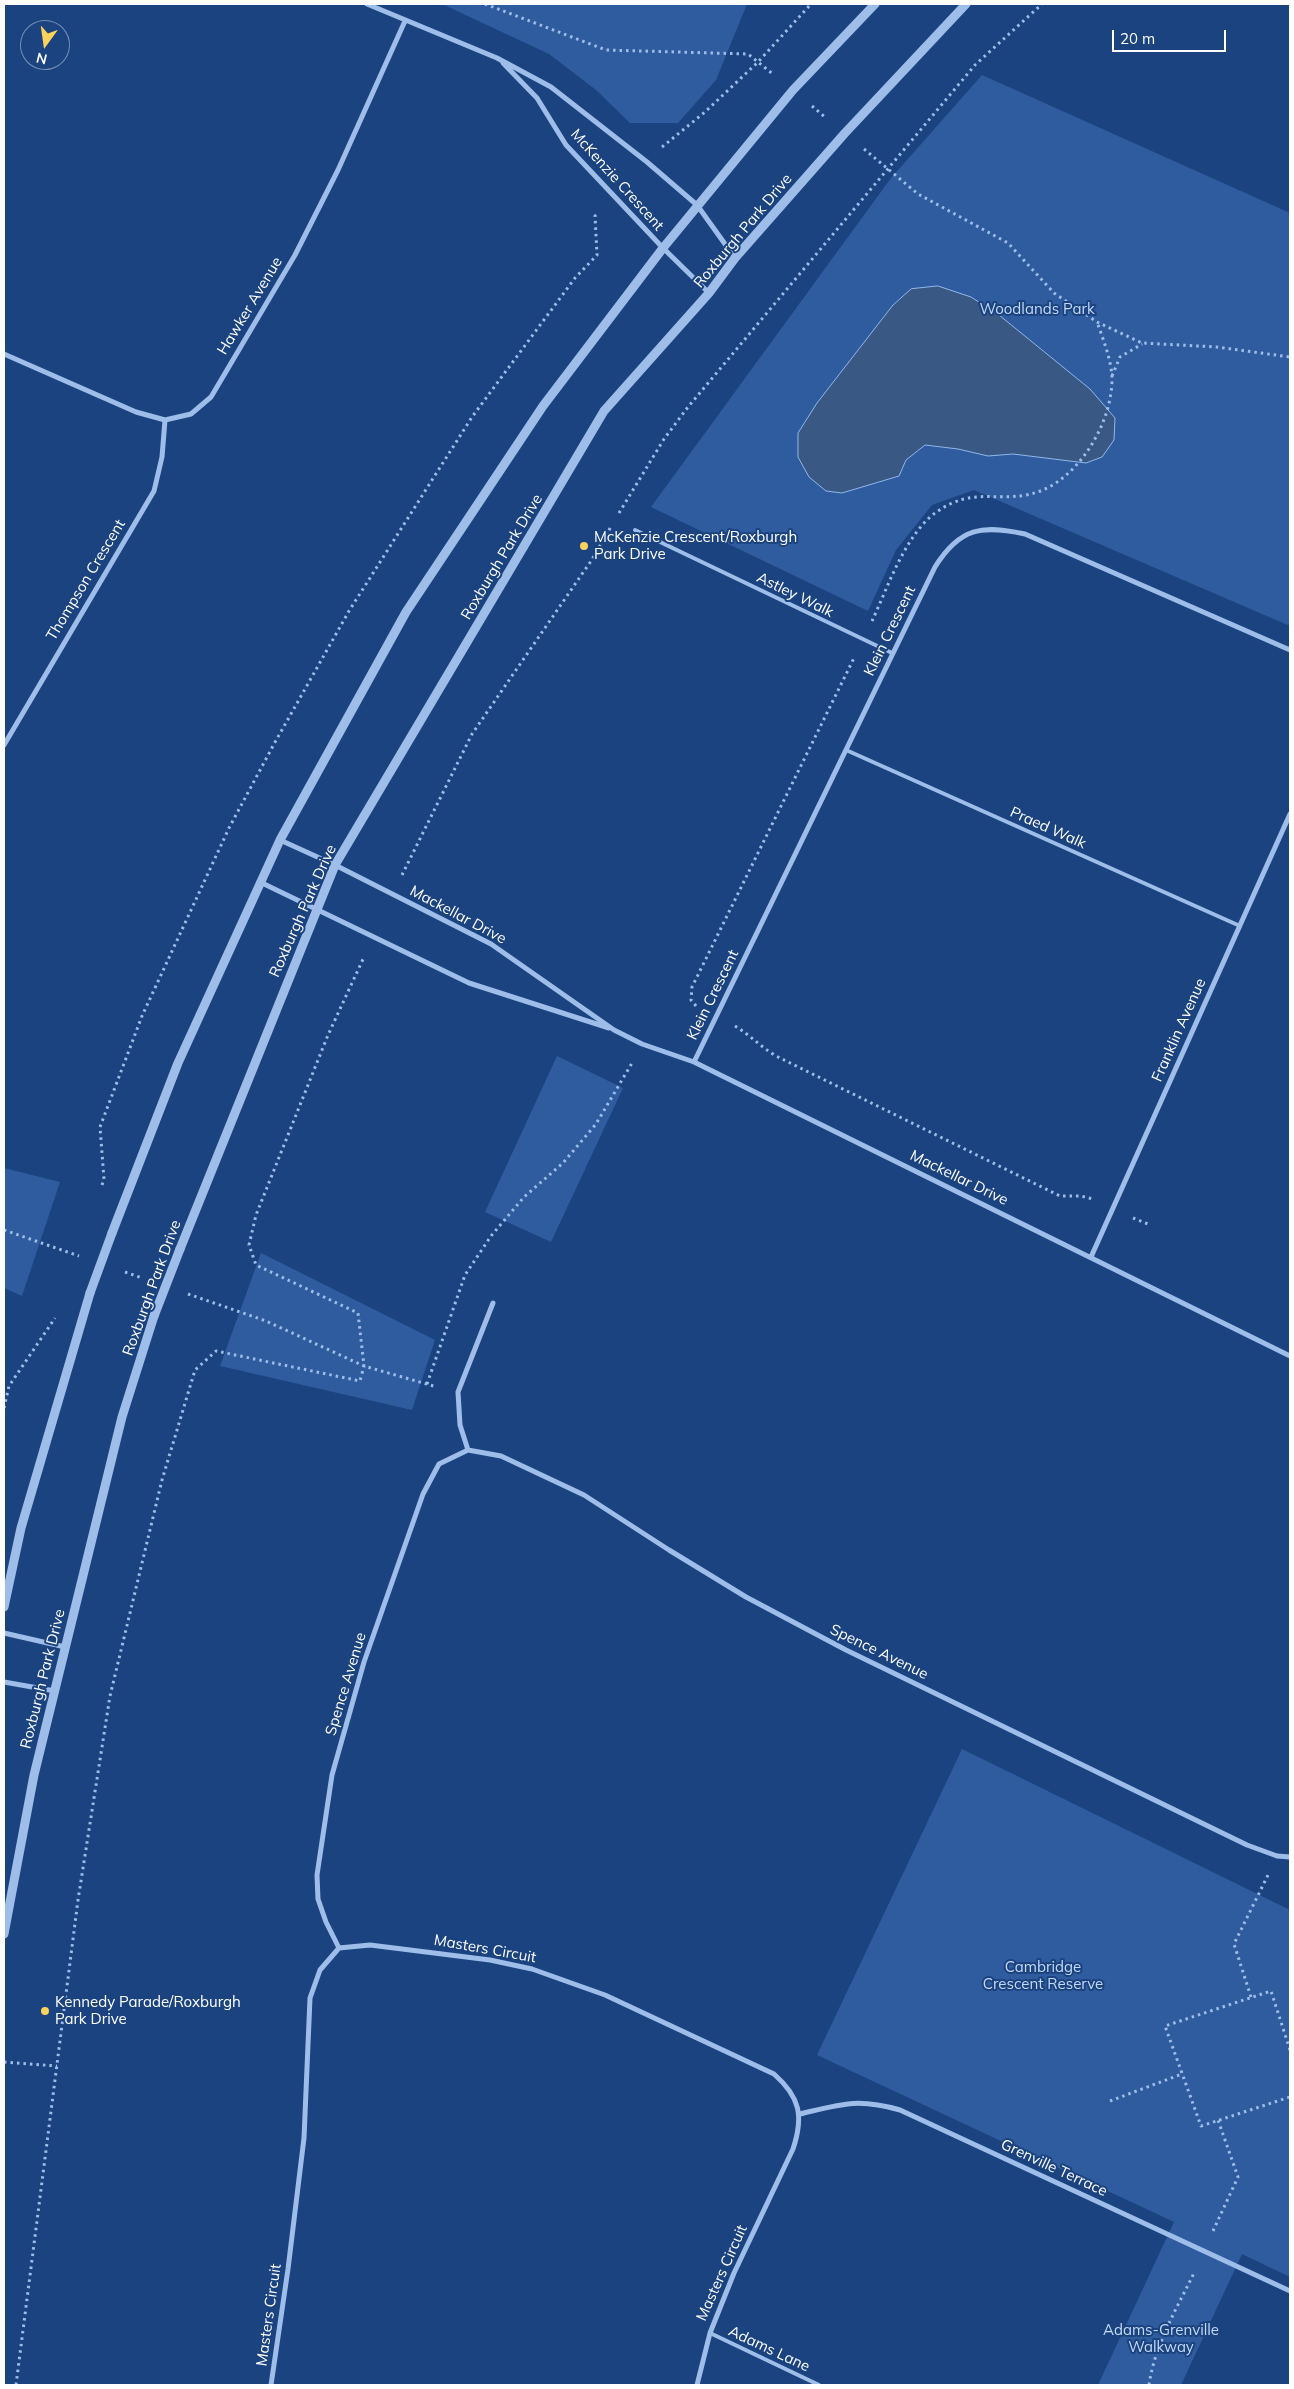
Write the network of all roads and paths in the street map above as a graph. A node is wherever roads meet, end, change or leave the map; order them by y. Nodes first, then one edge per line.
1 (366, 4) edge
2 (485, 4) edge
3 (811, 4) edge
4 (876, 4) edge
5 (966, 4) edge
6 (1042, 4) edge
7 (405, 21) junction
8 (497, 58) junction
9 (758, 62) junction
10 (793, 90) junction
11 (845, 133) junction
12 (657, 152) dead end
13 (889, 170) junction
14 (697, 205) junction
15 (663, 248) junction
16 (735, 258) junction
17 (709, 293) junction
18 (1097, 322) junction
19 (1142, 343) junction
20 (4, 354) edge
21 (1290, 357) edge
22 (1112, 377) junction
23 (165, 420) junction
24 (635, 530) dead end
25 (863, 639) junction
26 (1290, 650) edge
27 (892, 653) junction
28 (4, 745) edge
29 (846, 750) junction
30 (1290, 814) edge
31 (280, 840) junction
32 (335, 865) junction
33 (262, 883) junction
34 (392, 894) junction
35 (316, 908) junction
36 (1240, 926) junction
37 (374, 935) junction
38 (717, 1016) junction
39 (614, 1030) junction
40 (642, 1044) junction
41 (694, 1062) junction
42 (1113, 1208) junction
43 (1148, 1224) dead end
44 (4, 1230) edge
45 (1091, 1257) junction
46 (88, 1259) dead end
47 (116, 1269) dead end
48 (144, 1278) dead end
49 (182, 1292) dead end
50 (493, 1303) dead end
51 (1290, 1356) edge
52 (364, 1366) junction
53 (426, 1384) junction
54 (458, 1392) junction
55 (468, 1450) junction
56 (4, 1607) edge
57 (4, 1633) edge
58 (65, 1647) junction
59 (4, 1682) edge
60 (55, 1691) junction
61 (1277, 1856) junction
62 (1290, 1857) edge
63 (4, 1934) edge
64 (339, 1948) junction
65 (1251, 1997) junction
66 (1290, 2050) edge
67 (4, 2062) edge
68 (57, 2066) junction
69 (1182, 2074) junction
70 (1290, 2097) edge
71 (1110, 2100) dead end
72 (800, 2114) junction
73 (1290, 2291) edge
74 (710, 2333) junction
75 (16, 2385) edge
76 (271, 2385) edge
77 (697, 2385) edge
78 (820, 2385) edge

1 - 7 street, McKenzie Crescent
2 - 9 path
3 - 9 path
4 - 10 street
5 - 11 street, Roxburgh Park Drive
6 - 13 path
7 - 8 street, McKenzie Crescent
7 - 23 street, Hawker Avenue
8 - 14 street, McKenzie Crescent
8 - 15 street, McKenzie Crescent
9 - 10 path
9 - 12 path
10 - 11 path
10 - 14 street
11 - 13 path
11 - 16 street, Roxburgh Park Drive
13 - 18 path
13 - 34 path
14 - 15 street
14 - 16 street, McKenzie Crescent
15 - 17 street, McKenzie Crescent
15 - 31 street
16 - 17 street, Roxburgh Park Drive
17 - 32 street, Roxburgh Park Drive
18 - 19 path
18 - 22 path
19 - 21 path
19 - 22 path
20 - 23 street, Hawker Avenue
22 - 25 path
23 - 28 street, Thompson Crescent
24 - 25 lane, Astley Walk
25 - 27 lane, Astley Walk
25 - 38 path
26 - 27 street, Klein Crescent
27 - 29 street, Klein Crescent
29 - 36 lane, Praed Walk
29 - 38 street, Klein Crescent
30 - 36 street, Franklin Avenue
31 - 32 street, Mackellar Drive
31 - 33 street
32 - 34 street, Mackellar Drive
32 - 35 street, Roxburgh Park Drive
33 - 35 street, Mackellar Drive
33 - 56 street, bridge
34 - 39 street, Mackellar Drive
35 - 37 street, Mackellar Drive
35 - 58 street, Roxburgh Park Drive, bridge
36 - 42 street, Franklin Avenue
37 - 39 street, Mackellar Drive
37 - 52 path
38 - 41 street, Klein Crescent
38 - 42 path
39 - 40 street, Mackellar Drive
40 - 41 street, Mackellar Drive
40 - 53 path
41 - 45 street, Mackellar Drive
42 - 43 path
42 - 45 street, Franklin Avenue
44 - 46 path
45 - 51 street, Mackellar Drive
47 - 48 path
49 - 52 path
50 - 54 street
52 - 53 path
52 - 68 path
53 - 54 path
54 - 55 street
55 - 61 street, Spence Avenue
55 - 64 street, Spence Avenue
57 - 58 street
58 - 60 street, Roxburgh Park Drive
59 - 60 street
60 - 63 street, Roxburgh Park Drive
61 - 62 street, Spence Avenue
61 - 65 path
64 - 72 street, Masters Circuit
64 - 76 street, Masters Circuit
65 - 66 path
65 - 69 path
67 - 68 path
68 - 75 path
69 - 70 path
69 - 71 path
72 - 73 street, Grenville Terrace
72 - 74 street, Masters Circuit
74 - 77 street, Masters Circuit
74 - 78 lane, Adams Lane

